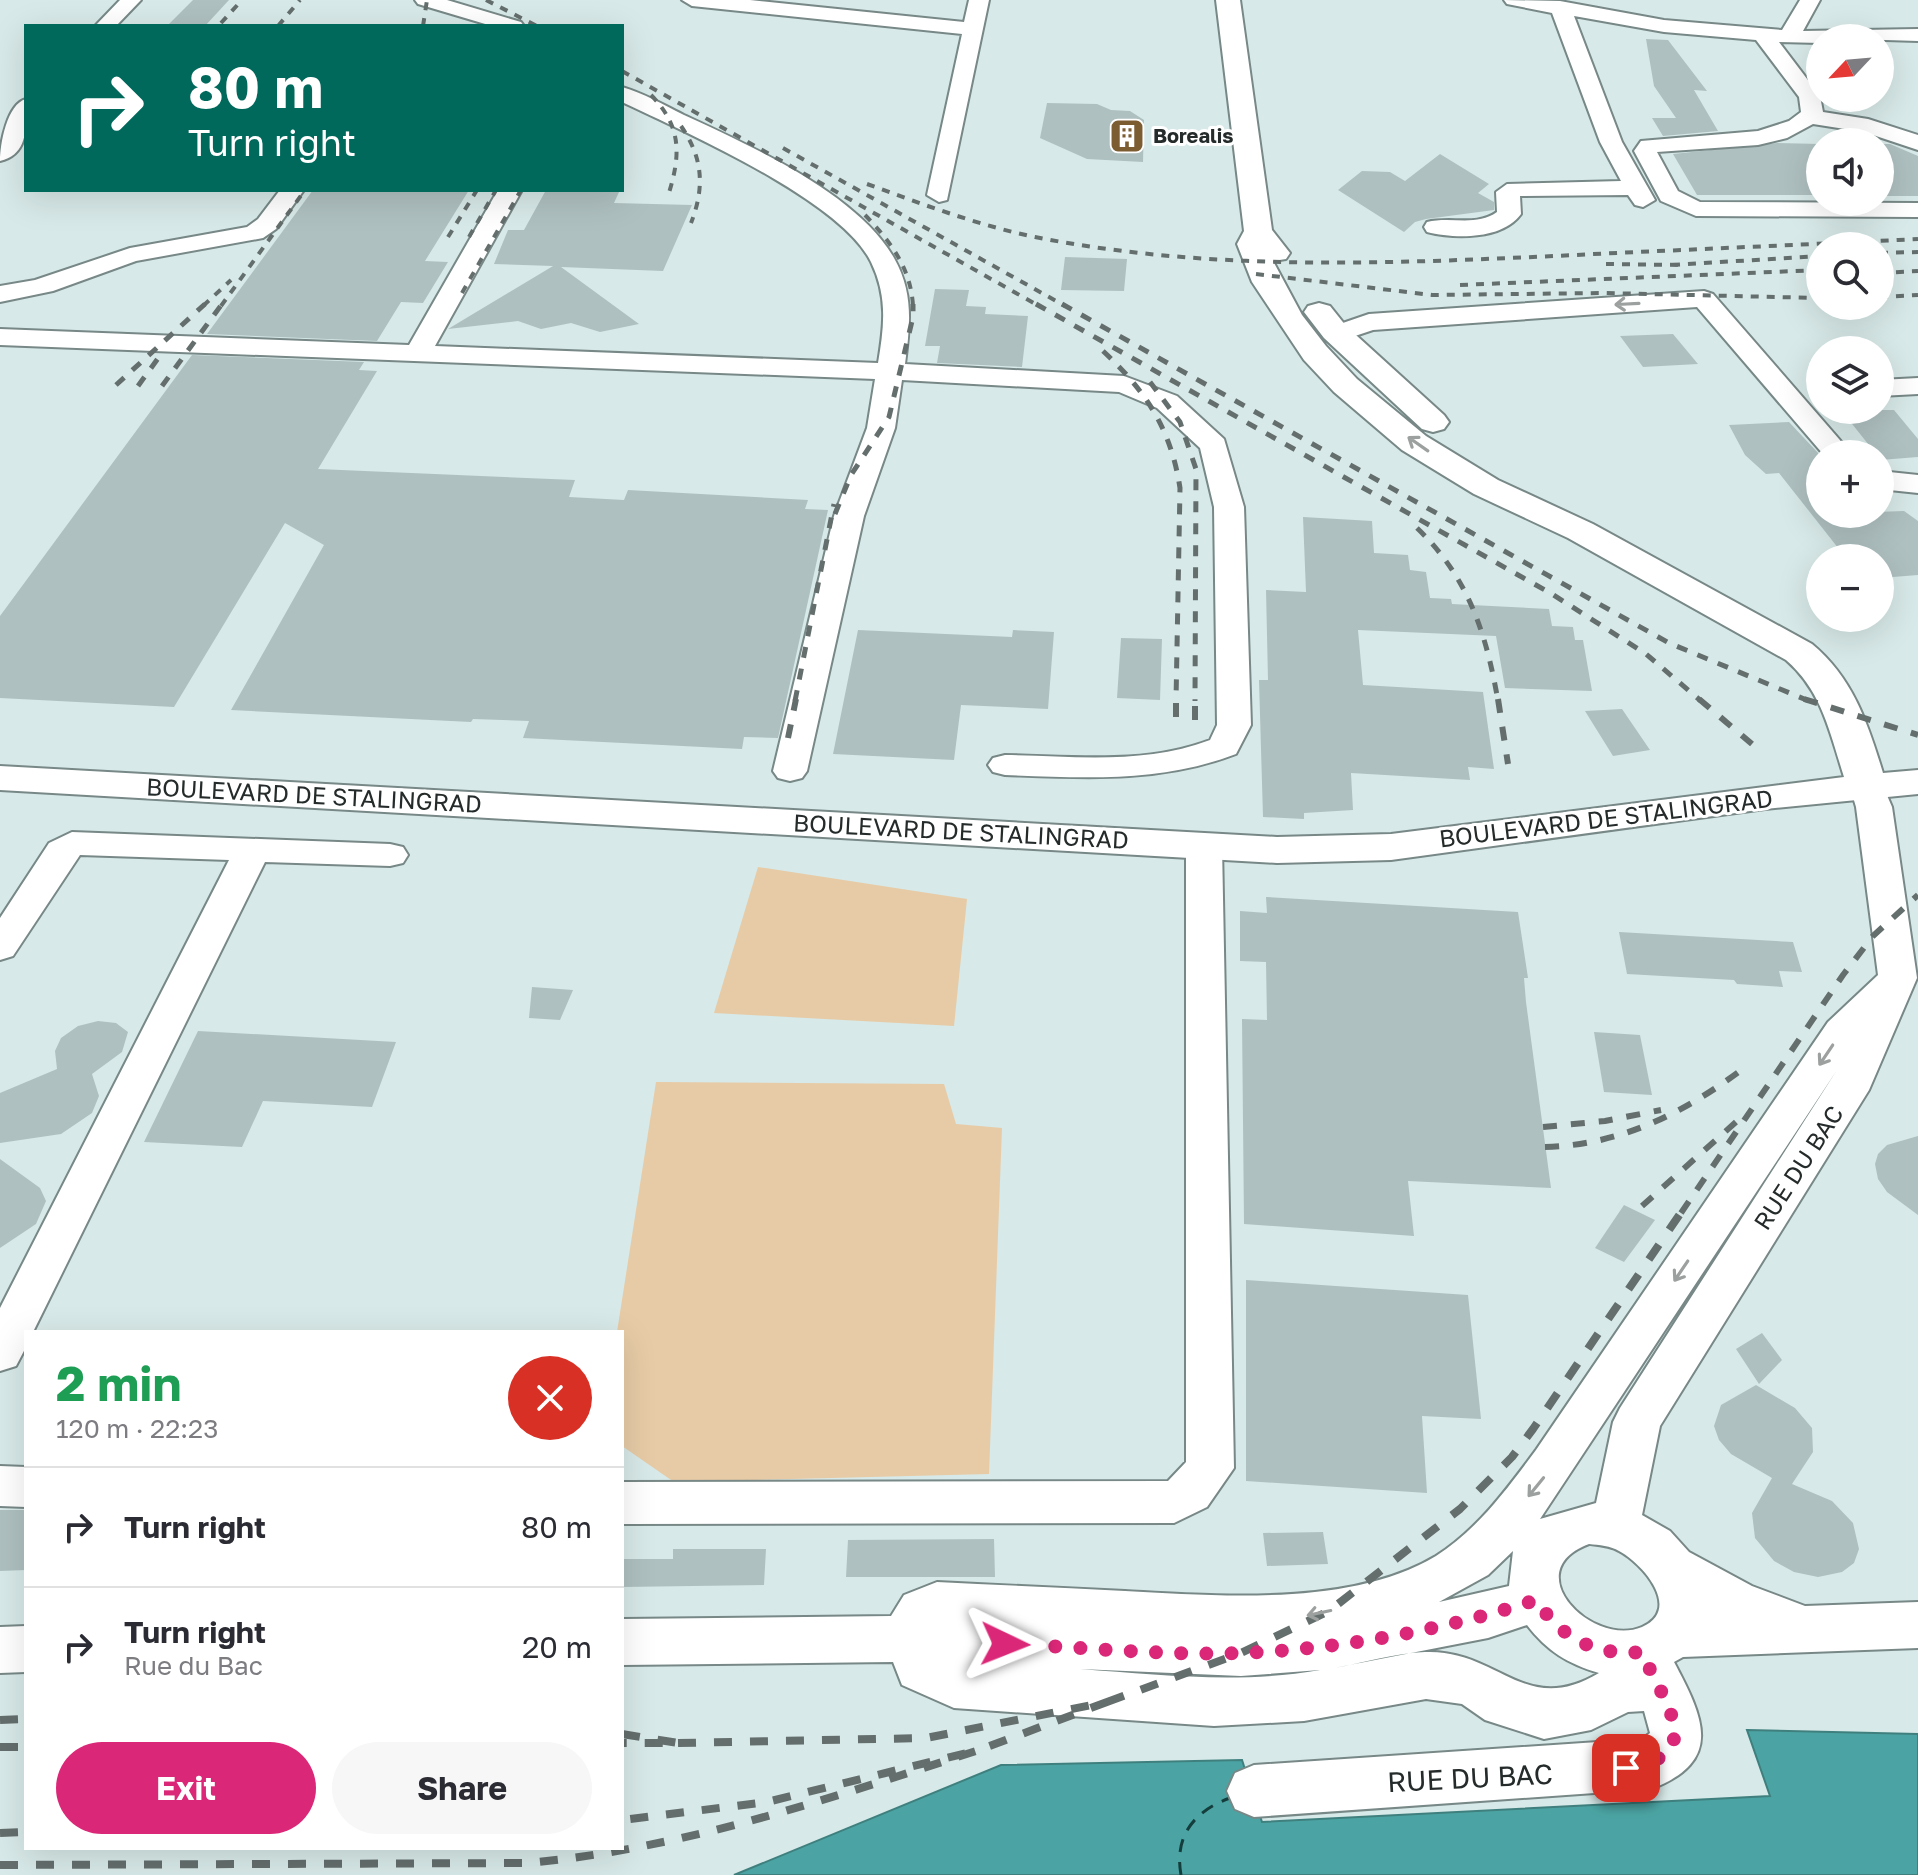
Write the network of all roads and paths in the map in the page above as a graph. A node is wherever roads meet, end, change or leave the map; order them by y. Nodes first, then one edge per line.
1 (131, 0) edge
2 (425, 0) edge
3 (692, 0) edge
4 (853, 0) edge
5 (979, 0) edge
6 (1228, 0) edge
7 (1514, 0) edge
8 (1810, 0) edge
9 (930, 2) edge
10 (1547, 3) edge
11 (876, 10) edge
12 (1680, 11) dead end
13 (107, 24) edge
14 (507, 24) edge
15 (929, 26) junction
16 (1664, 26) junction
17 (973, 29) junction
18 (1763, 35) junction
19 (1918, 35) edge
20 (1790, 37) junction
21 (624, 95) edge
22 (24, 108) edge
23 (24, 112) edge
24 (0, 114) edge
25 (1809, 117) junction
26 (1918, 143) edge
27 (0, 154) edge
28 (1636, 188) junction
29 (291, 192) edge
30 (509, 192) edge
31 (939, 195) dead end
32 (1648, 210) dead end
33 (1918, 210) edge
34 (1436, 227) dead end
35 (1258, 231) junction
36 (27, 291) junction
37 (0, 294) edge
38 (1725, 324) junction
39 (1340, 331) junction
40 (1302, 335) junction
41 (11, 338) edge
42 (418, 352) junction
43 (888, 371) junction
44 (1918, 386) edge
45 (1894, 387) edge
46 (1806, 392) edge
47 (1784, 393) junction
48 (1826, 440) edge
49 (1894, 481) edge
50 (1918, 484) edge
51 (1560, 520) junction
52 (1005, 765) dead end
53 (1918, 767) edge
54 (790, 771) dead end
55 (2, 781) edge
56 (1918, 782) edge
57 (1868, 789) junction
58 (1918, 800) edge
59 (1204, 846) junction
60 (253, 849) junction
61 (390, 855) dead end
62 (0, 947) edge
63 (1898, 978) junction
64 (0, 1353) edge
65 (0, 1486) edge
66 (24, 1487) edge
67 (624, 1503) edge
68 (1615, 1527) junction
69 (1673, 1568) junction
70 (1536, 1600) junction
71 (1918, 1625) edge
72 (1805, 1629) junction
73 (916, 1641) junction
74 (624, 1642) edge
75 (24, 1649) edge
76 (0, 1650) edge
77 (1657, 1658) junction
78 (1254, 1791) dead end

1 - 13 street
2 - 14 street
3 - 11 street
4 - 11 street
5 - 17 street
6 - 35 main road
7 - 10 street
8 - 20 street
9 - 15 street
10 - 16 street
10 - 28 street
11 - 15 street
12 - 16 street
15 - 17 street
16 - 18 street
17 - 31 street
18 - 20 street
18 - 25 street
19 - 20 street
21 - 43 street
22 - 24 street
23 - 27 street
25 - 26 street
25 - 33 street
28 - 32 street
28 - 34 street
29 - 36 street
30 - 42 street
35 - 39 main road
35 - 40 main road
36 - 37 street
36 - 41 street
38 - 39 street
38 -> 39 street
38 - 47 street
39 - 40 main road
39 - 51 main road
51 -> 40 main road
41 - 42 street
42 - 43 street
43 - 52 street
43 - 54 street
44 - 45 street
46 - 47 street
47 - 48 street
49 - 50 street
51 - 57 main road
53 - 57 main road
55 - 59 main road, BOULEVARD DE STALINGRAD
56 - 57 main road
57 - 58 main road
57 - 59 main road, BOULEVARD DE STALINGRAD
57 - 63 street
59 - 67 street
60 - 61 street
60 - 62 street
60 - 64 street
63 - 68 street, RUE DU BAC
63 -> 73 street
65 - 66 street
68 - 69 street
68 - 70 street
69 - 72 street
69 - 77 street
70 - 73 street
70 - 77 street
71 - 72 street
72 - 77 street
73 - 74 street
73 - 77 street
75 - 76 street
77 - 78 street, RUE DU BAC

